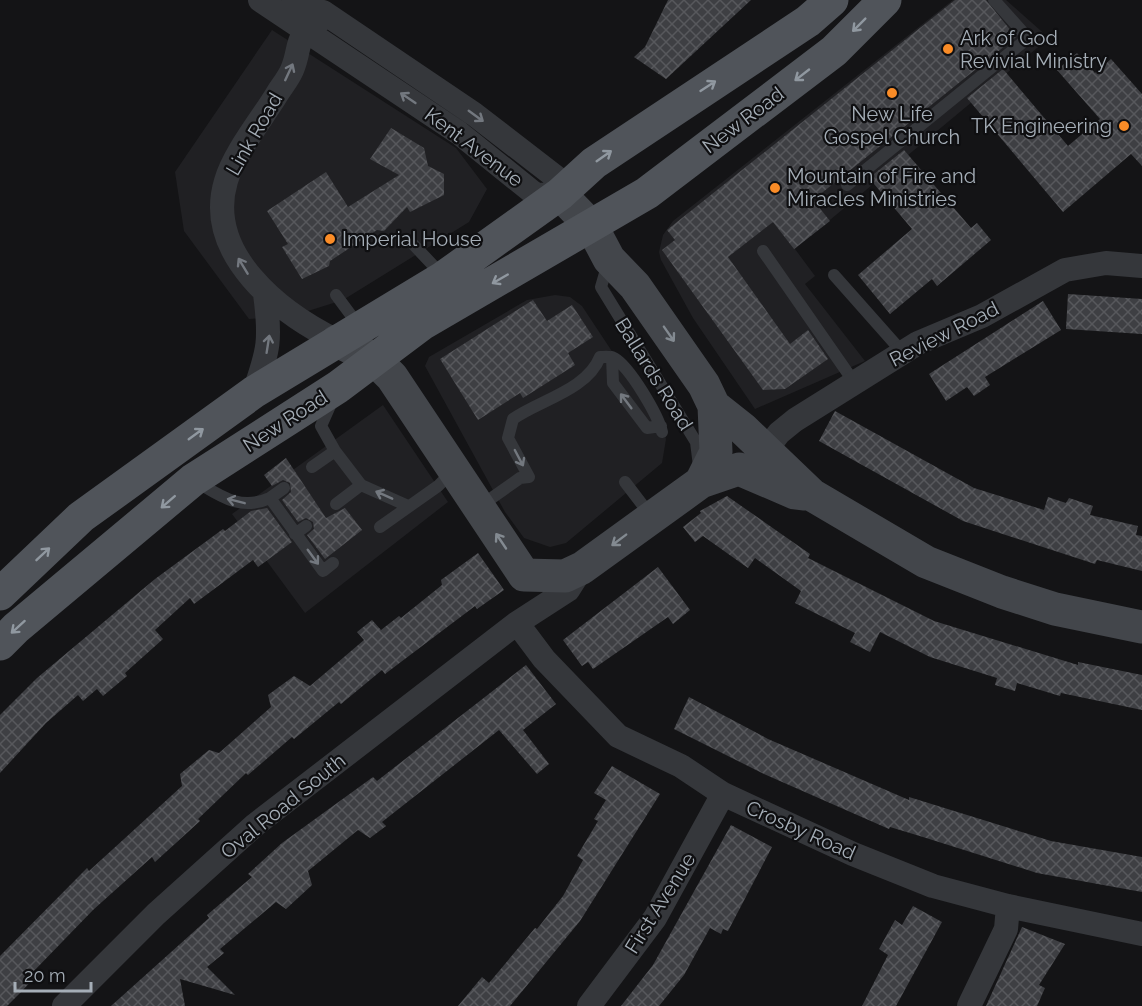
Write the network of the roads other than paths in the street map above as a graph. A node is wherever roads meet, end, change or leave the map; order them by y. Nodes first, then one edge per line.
1 (260, 0) edge
2 (294, 0) edge
3 (832, 0) edge
4 (885, 0) edge
5 (994, 0) edge
6 (323, 9) edge
7 (305, 29) junction
8 (847, 185) dead end
9 (560, 194) junction
10 (592, 226) junction
11 (412, 243) dead end
12 (763, 251) dead end
13 (609, 259) junction
14 (1142, 266) edge
15 (834, 275) dead end
16 (444, 277) junction
17 (265, 294) junction
18 (336, 295) dead end
19 (348, 334) junction
20 (904, 354) junction
21 (612, 357) junction
22 (373, 358) junction
23 (854, 382) junction
24 (338, 387) junction
25 (254, 392) junction
26 (714, 406) junction
27 (335, 450) junction
28 (766, 450) junction
29 (312, 468) dead end
30 (454, 470) junction
31 (194, 480) junction
32 (625, 482) dead end
33 (701, 482) junction
34 (361, 485) junction
35 (284, 488) dead end
36 (812, 495) junction
37 (270, 498) junction
38 (336, 504) dead end
39 (408, 506) junction
40 (478, 507) junction
41 (651, 516) junction
42 (380, 527) dead end
43 (333, 564) dead end
44 (582, 568) junction
45 (524, 575) junction
46 (0, 594) edge
47 (517, 623) junction
48 (1142, 627) edge
49 (0, 644) edge
50 (723, 794) junction
51 (1008, 906) junction
52 (1142, 934) edge
53 (64, 1006) edge
54 (589, 1006) edge
55 (969, 1006) edge

1 - 7 street, Kent Avenue
2 - 6 street, Kent Avenue
9 -> 3 main road, New Road
4 -> 10 main road, New Road
5 - 8 lane
6 - 7 street
6 -> 9 street, Kent Avenue
9 -> 7 street, Kent Avenue
17 -> 7 street, Link Road
9 - 10 main road
9 - 16 main road, New Road
10 - 13 main road, Ballards Road
10 -> 22 main road, New Road
11 - 16 lane
12 - 23 lane
13 -> 26 main road, Ballards Road
13 - 33 lane, Ballards Road
14 - 20 street, Review Road
15 - 20 lane
16 - 19 main road, New Road
17 - 19 street, Link Road
25 -> 17 street
18 - 19 lane
19 - 22 main road
19 - 25 main road, New Road
20 - 23 street, Review Road
21 -> 21 lane
21 -> 40 lane
22 - 24 main road, New Road
22 - 30 main road, Oval Road South
23 - 28 street, Review Road
24 - 27 lane
24 - 31 main road, New Road
46 -> 25 main road, New Road
26 - 28 main road, Ballards Road
26 - 33 main road, Oval Road South
27 - 29 lane
27 - 34 lane
28 - 36 main road, Ballards Road
30 - 39 lane
30 - 40 main road, Oval Road South
37 -> 31 lane
31 -> 49 main road, New Road
32 - 41 lane
33 - 36 main road, Ballards Road
33 - 41 main road, Oval Road South
34 - 38 lane
39 -> 34 lane
35 - 37 lane
36 - 48 main road, Ballards Road
37 -> 43 lane
39 - 42 lane
45 -> 40 main road, Oval Road South
41 -> 44 main road, Oval Road South
44 - 45 main road, Oval Road South
44 - 47 street, Oval Road South
45 - 47 street, Oval Road South
47 - 50 street, Crosby Road
47 - 53 street, Oval Road South
50 - 51 street, Crosby Road
50 - 54 street, First Avenue
51 - 52 street, Crosby Road
51 - 55 street

